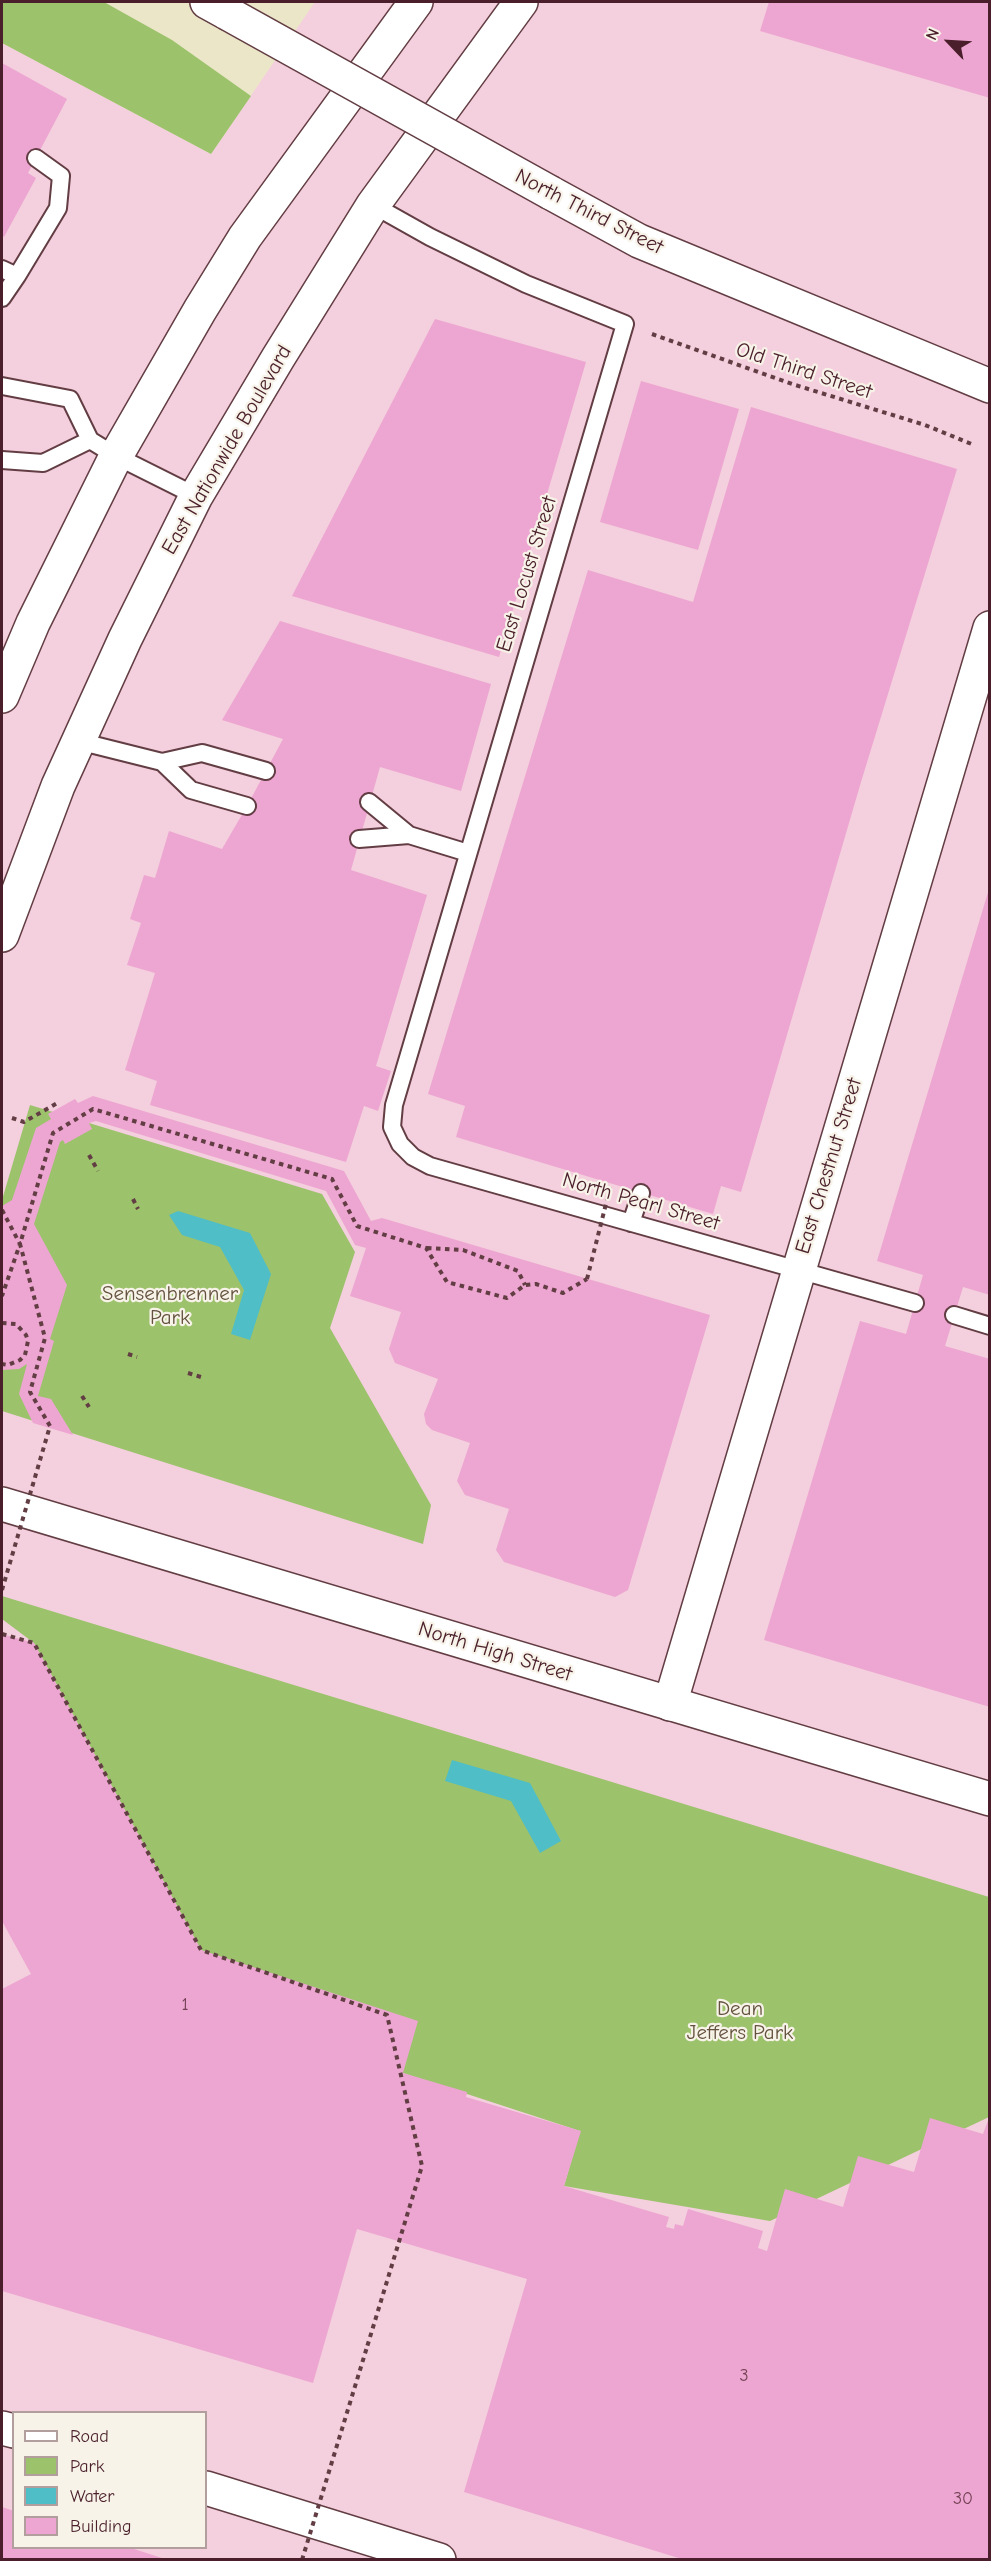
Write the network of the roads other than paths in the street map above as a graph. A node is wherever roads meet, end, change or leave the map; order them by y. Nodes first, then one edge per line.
1 (416, 2) edge
2 (521, 2) edge
3 (217, 7) edge
4 (36, 158) dead end
5 (373, 205) junction
6 (2, 268) edge
7 (17, 276) junction
8 (2, 298) edge
9 (2, 386) edge
10 (990, 386) edge
11 (103, 448) junction
12 (2, 460) edge
13 (196, 496) junction
14 (990, 628) edge
15 (2, 696) edge
16 (78, 741) junction
17 (162, 762) junction
18 (266, 771) dead end
19 (369, 802) dead end
20 (248, 806) dead end
21 (410, 835) junction
22 (359, 838) dead end
23 (468, 853) junction
24 (2, 935) edge
25 (394, 1105) joint
26 (641, 1193) dead end
27 (632, 1223) junction
28 (799, 1269) junction
29 (915, 1304) dead end
30 (954, 1315) dead end
31 (990, 1326) edge
32 (2, 1504) edge
33 (670, 1704) junction
34 (990, 1799) edge
35 (207, 2488) edge
36 (439, 2559) edge

1 - 11 main road
2 - 5 main road, East Nationwide Boulevard
3 - 10 main road, North Third Street, bridge
4 - 7 lane
5 - 13 main road, East Nationwide Boulevard
5 - 23 lane, East Locust Street
6 - 7 lane
7 - 8 lane
9 - 11 lane
11 - 12 lane
11 - 13 lane
11 - 15 main road
13 - 16 main road, East Nationwide Boulevard
14 - 28 main road, East Chestnut Street
16 - 17 lane
16 - 24 main road, East Nationwide Boulevard
17 - 18 lane
17 - 20 lane
19 - 21 lane
21 - 22 lane
21 - 23 lane
23 - 25 lane, East Locust Street
25 - 27 lane, North Pearl Street
26 - 27 lane
27 - 28 lane, North Pearl Street
28 - 29 lane, North Pearl Street
28 - 33 main road, East Chestnut Street
30 - 31 lane
32 - 33 main road, North High Street
33 - 34 main road, North High Street
35 - 36 main road

